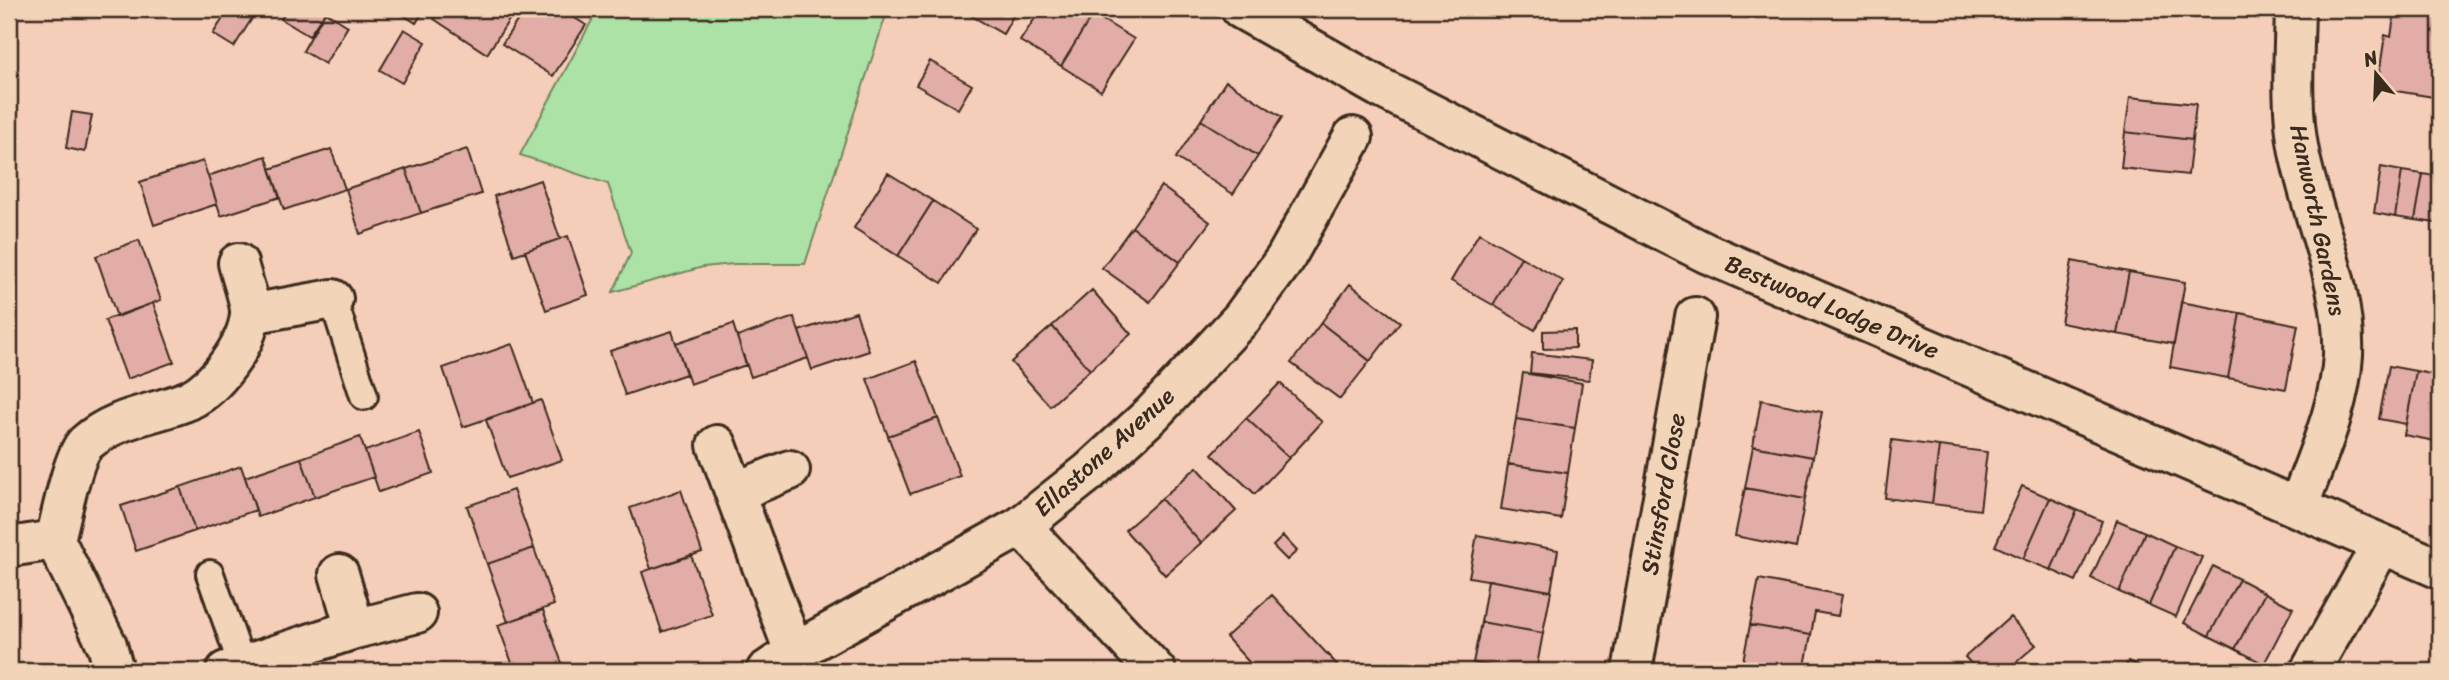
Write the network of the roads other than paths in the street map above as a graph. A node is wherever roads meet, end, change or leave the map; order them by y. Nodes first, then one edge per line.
1 (1241, 9) edge
2 (2295, 9) edge
3 (1353, 138) dead end
4 (238, 263) dead end
5 (333, 299) joint
6 (250, 314) junction
7 (1695, 317) dead end
8 (364, 396) dead end
9 (717, 445) dead end
10 (790, 470) dead end
11 (735, 492) junction
12 (2298, 508) junction
13 (1021, 526) junction
14 (55, 540) junction
15 (2382, 544) junction
16 (9, 547) edge
17 (2440, 569) edge
18 (210, 574) dead end
19 (339, 574) dead end
20 (417, 613) dead end
21 (355, 629) junction
22 (780, 662) edge
23 (234, 668) edge
24 (114, 671) edge
25 (1156, 671) edge
26 (1632, 671) edge
27 (2310, 671) edge

1 - 12 street, Bestwood Lodge Drive
2 - 12 street, Hanworth Gardens
3 - 13 street, Ellastone Avenue
4 - 6 street
5 - 6 street
5 - 8 lane
6 - 14 street
7 - 26 street, Stinsford Close
9 - 11 street
10 - 11 street
11 - 22 street
12 - 15 street, Bestwood Lodge Drive
13 - 22 street, Ellastone Avenue
13 - 25 street
14 - 16 street
14 - 24 street
15 - 17 street, Bestwood Lodge Drive
15 - 27 street
18 - 23 lane
19 - 21 street
20 - 21 street
21 - 23 street

